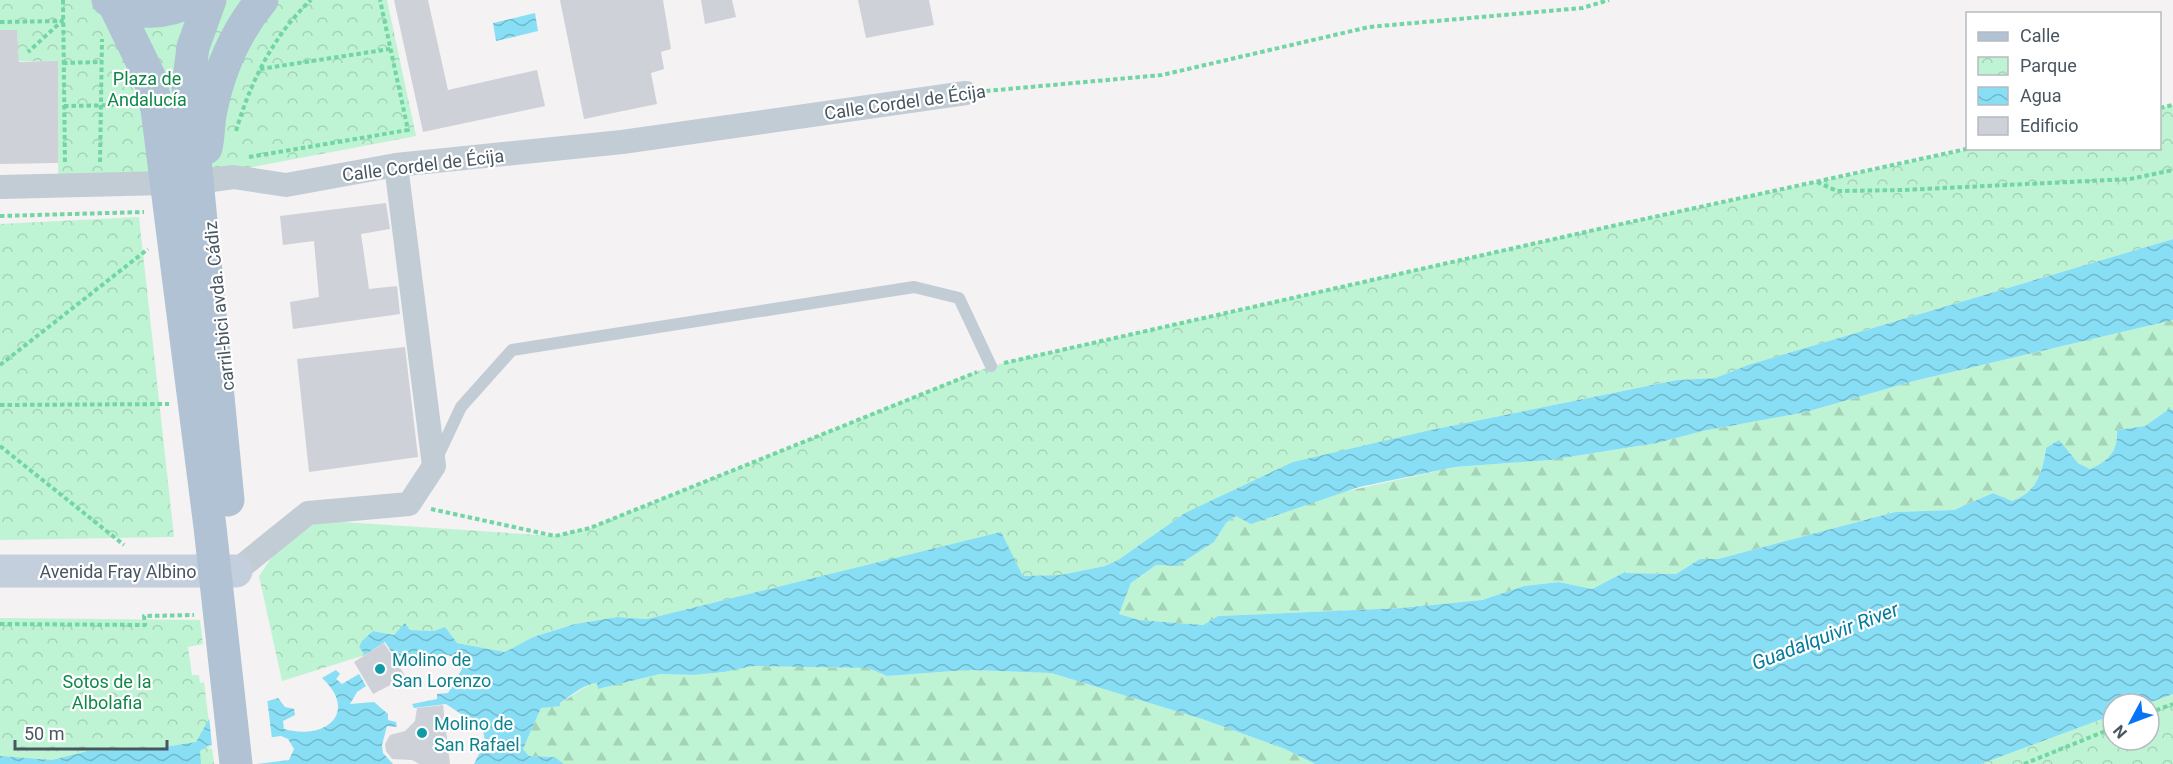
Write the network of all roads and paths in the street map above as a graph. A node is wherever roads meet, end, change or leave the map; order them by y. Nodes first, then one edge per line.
1 (63, 0) edge
2 (193, 0) edge
3 (210, 0) edge
4 (262, 0) edge
5 (310, 0) edge
6 (380, 0) edge
7 (1610, 0) edge
8 (115, 8) edge
9 (62, 21) junction
10 (0, 22) edge
11 (390, 49) junction
12 (28, 52) dead end
13 (101, 62) junction
14 (62, 63) junction
15 (259, 70) junction
16 (966, 93) joint
17 (155, 103) junction
18 (100, 105) junction
19 (64, 106) junction
20 (234, 139) dead end
21 (1966, 149) edge
22 (107, 161) dead end
23 (76, 163) dead end
24 (396, 165) junction
25 (232, 168) junction
26 (2173, 170) edge
27 (198, 182) junction
28 (1816, 182) junction
29 (166, 183) junction
30 (0, 187) edge
31 (0, 216) edge
32 (146, 220) dead end
33 (153, 258) dead end
34 (0, 366) edge
35 (991, 366) junction
36 (168, 393) dead end
37 (170, 404) junction
38 (0, 405) edge
39 (171, 415) dead end
40 (0, 446) edge
41 (434, 466) junction
42 (409, 504) junction
43 (132, 551) dead end
44 (0, 571) edge
45 (224, 571) junction
46 (219, 617) junction
47 (0, 624) edge
48 (2101, 733) edge
49 (236, 764) edge
50 (254, 764) edge
51 (2024, 764) edge

1 - 9 path
2 - 8 main road
3 - 27 main road
4 - 27 main road
5 - 15 path
6 - 11 path
7 - 16 path, Calle Cordel de Écija
8 - 13 path
8 - 17 main road
9 - 10 path
9 - 12 path
9 - 14 path
11 - 15 path
11 - 25 path
13 - 14 path
13 - 18 path
14 - 19 path
15 - 20 path
16 - 24 street, Calle Cordel de Écija
17 - 18 path
17 - 29 main road
18 - 19 path
18 - 22 path
19 - 23 path
21 - 28 path
24 - 25 street, Calle Cordel de Écija
24 - 41 street
25 - 27 street, Calle Cordel de Écija
26 - 28 path
27 - 45 main road
28 - 35 path
29 - 30 street
29 - 45 main road
31 - 32 path
33 - 34 path
35 - 41 lane
35 - 42 path
36 - 37 path
37 - 38 path
37 - 39 path
40 - 43 path
41 - 42 street
42 - 45 street
44 - 45 main road, Avenida Fray Albino
45 - 46 main road
46 - 47 path
46 - 49 main road
46 - 50 main road
48 - 51 path

